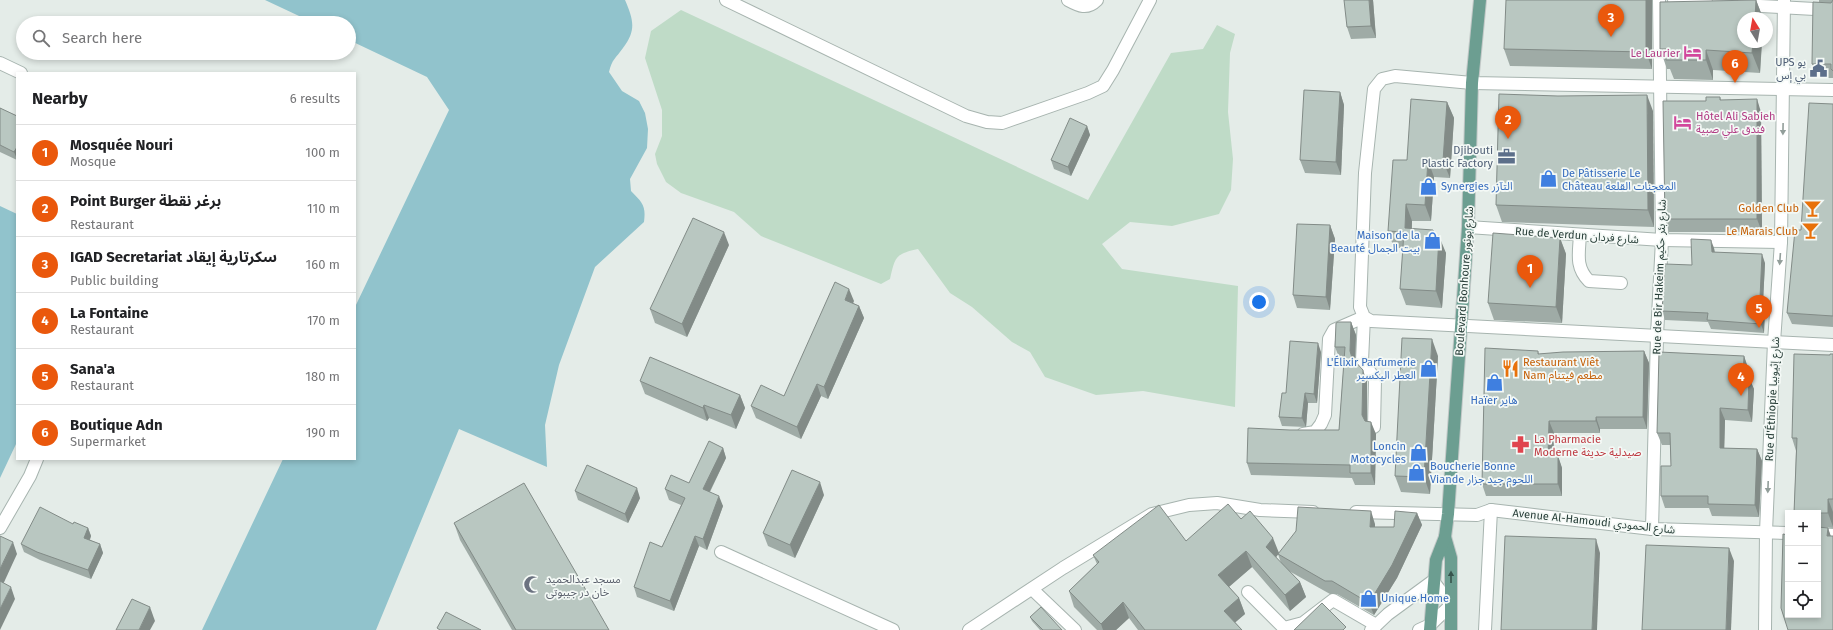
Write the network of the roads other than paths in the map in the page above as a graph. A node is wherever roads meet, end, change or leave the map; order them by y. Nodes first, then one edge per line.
1 (726, 0) edge
2 (1068, 0) edge
3 (1097, 0) edge
4 (1150, 0) edge
5 (1480, 0) edge
6 (1659, 0) edge
7 (1674, 0) edge
8 (1784, 4) edge
9 (1833, 10) edge
10 (0, 63) edge
11 (19, 72) edge
12 (1472, 83) junction
13 (1661, 86) junction
14 (1783, 90) junction
15 (1833, 90) edge
16 (1468, 227) junction
17 (1580, 235) junction
18 (1662, 240) junction
19 (1781, 242) junction
20 (1621, 283) dead end
21 (1364, 316) junction
22 (1461, 325) junction
23 (1657, 335) junction
24 (1774, 342) junction
25 (1833, 345) edge
26 (1374, 427) dead end
27 (1289, 434) edge
28 (37, 460) edge
29 (1491, 510) junction
30 (1323, 512) edge
31 (1346, 512) edge
32 (1448, 514) junction
33 (0, 528) edge
34 (1652, 529) junction
35 (1766, 532) junction
36 (1785, 533) edge
37 (1821, 534) edge
38 (1833, 535) edge
39 (1445, 537) junction
40 (721, 552) dead end
41 (1433, 581) junction
42 (1032, 589) junction
43 (1248, 592) dead end
44 (1451, 605) junction
45 (1374, 627) edge
46 (1426, 628) edge
47 (893, 630) edge
48 (969, 630) edge
49 (1075, 630) edge
50 (1451, 630) edge
51 (1485, 630) edge
52 (1765, 630) edge

1 - 4 street
2 - 3 street
5 - 12 main road, Boulevard Bonhoure شارع بونور
6 - 13 street, Rue de Bir Hakeim شارع بئر حكيم
7 - 8 street
8 - 9 street
8 - 14 street, Rue d'Éthiopie شارع إثيوبيا
10 - 11 street
12 - 13 street
12 - 16 main road, Boulevard Bonhoure شارع بونور
12 - 21 street
13 - 14 street
13 - 18 street, Rue de Bir Hakeim شارع بئر حكيم
14 - 15 street
14 -> 19 street, Rue d'Éthiopie شارع إثيوبيا
16 - 17 street, Rue de Verdun شارع فردان
16 - 22 main road, Boulevard Bonhoure شارع بونور
17 - 18 street, Rue de Verdun شارع فردان
17 - 20 street
18 - 19 street, Rue de Verdun شارع فردان
18 - 23 street, Rue de Bir Hakeim شارع بئر حكيم
19 -> 24 street, Rue d'Éthiopie شارع إثيوبيا
21 - 22 street
21 - 26 street
21 - 27 street
22 - 23 street
22 - 32 main road, Boulevard Bonhoure شارع بونور
23 - 24 street
23 - 34 street, Rue de Bir Hakeim شارع بئر حكيم
24 - 25 street
24 -> 35 street, Rue d'Éthiopie شارع إثيوبيا
28 - 33 street
29 - 32 street, Avenue Al-Hamoudi شارع الحمودي
29 - 34 street, Avenue Al-Hamoudi شارع الحمودي
29 - 51 street
30 - 42 street
31 - 32 street, Avenue Al-Hamoudi شارع الحمودي
32 - 39 main road, Boulevard Bonhoure شارع بونور
34 - 35 street, Avenue Al-Hamoudi شارع الحمودي
35 - 36 street, Avenue Al-Hamoudi شارع الحمودي
35 - 52 street, Rue d'Éthiopie شارع إثيوبيا
37 - 38 street
39 - 41 main road
44 -> 39 main road
40 - 47 street
41 - 44 street
41 - 45 street
41 - 46 main road
42 - 48 street
42 - 49 street
43 - 45 street
44 - 46 street
44 - 50 main road

